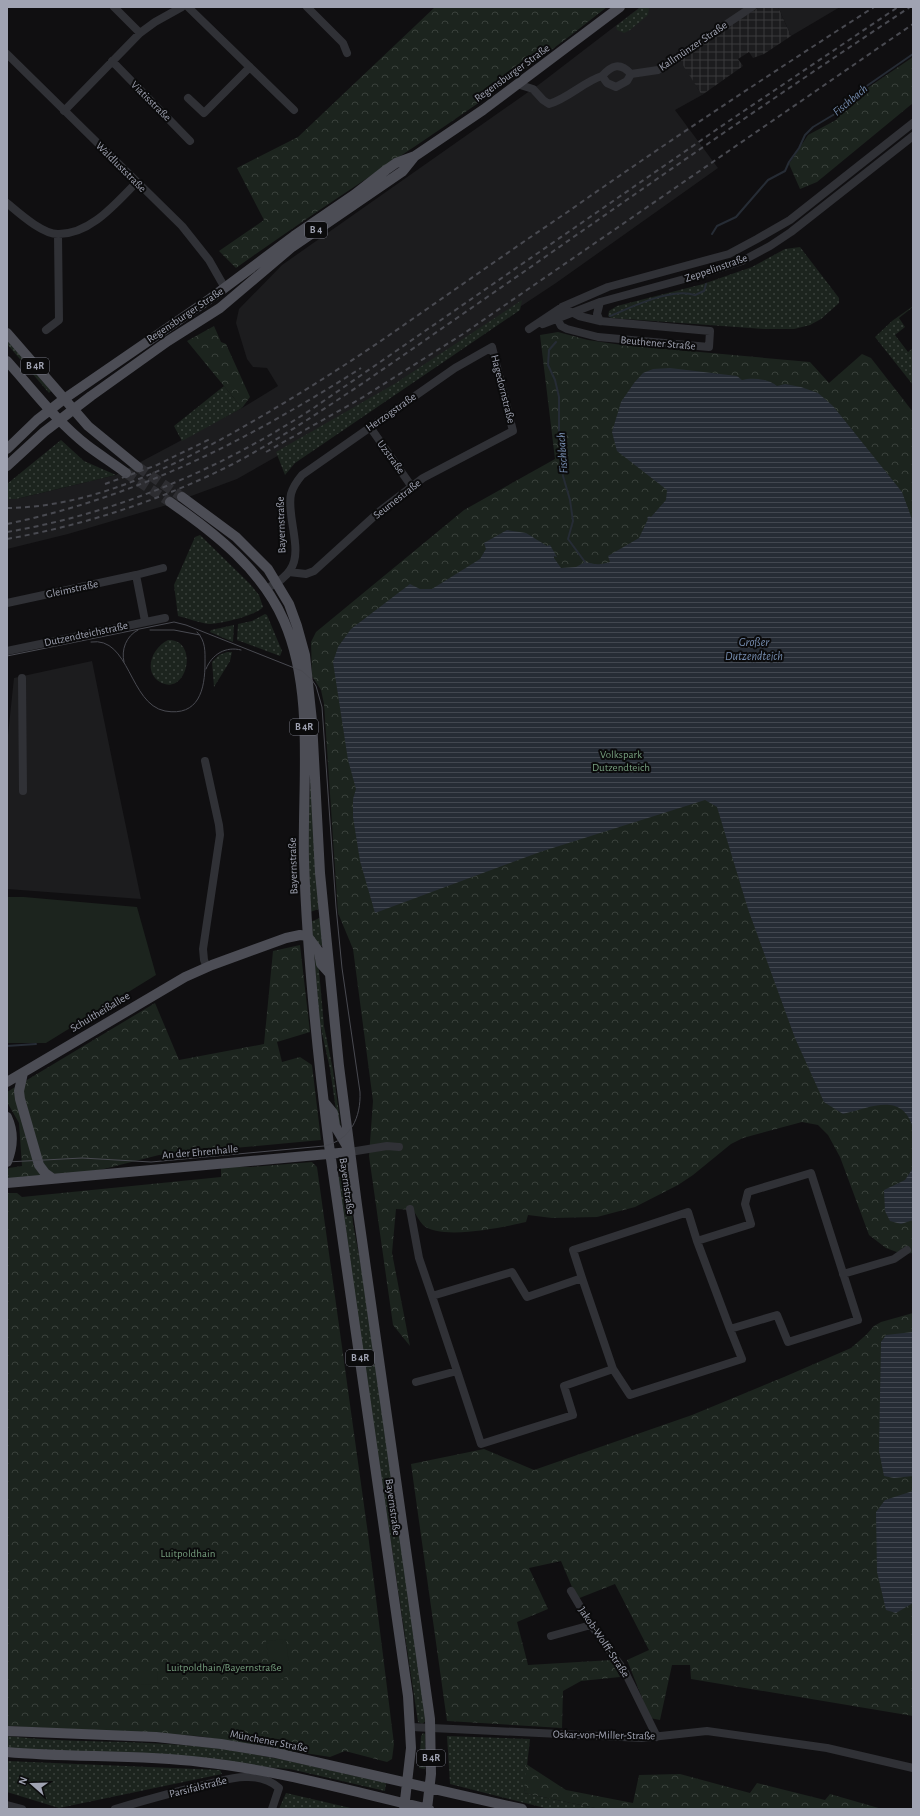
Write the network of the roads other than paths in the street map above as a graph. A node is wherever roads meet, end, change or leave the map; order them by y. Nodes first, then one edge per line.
1 (114, 7) edge
2 (182, 7) edge
3 (188, 7) edge
4 (307, 7) edge
5 (620, 7) edge
6 (752, 7) edge
7 (140, 33) junction
8 (346, 53) dead end
9 (7, 54) edge
10 (112, 62) junction
11 (250, 67) junction
12 (631, 74) junction
13 (602, 76) junction
14 (517, 84) junction
15 (188, 98) dead end
16 (294, 110) dead end
17 (64, 111) junction
18 (913, 123) edge
19 (913, 136) edge
20 (190, 141) dead end
21 (415, 156) junction
22 (137, 182) junction
23 (7, 202) edge
24 (58, 234) junction
25 (225, 288) junction
26 (600, 302) junction
27 (562, 307) junction
28 (220, 308) junction
29 (570, 312) junction
30 (557, 318) junction
31 (600, 321) junction
32 (46, 330) dead end
33 (7, 333) edge
34 (492, 347) joint
35 (7, 361) edge
36 (64, 399) junction
37 (50, 410) junction
38 (73, 410) junction
39 (60, 420) junction
40 (370, 427) junction
41 (513, 431) joint
42 (7, 449) edge
43 (7, 466) edge
44 (138, 467) tunnel mouth
45 (126, 472) tunnel mouth
46 (294, 485) joint
47 (412, 487) junction
48 (182, 497) tunnel mouth
49 (170, 502) tunnel mouth
50 (163, 568) dead end
51 (289, 572) junction
52 (136, 575) junction
53 (277, 582) junction
54 (266, 589) junction
55 (7, 603) edge
56 (165, 618) dead end
57 (145, 621) junction
58 (7, 652) edge
59 (22, 678) dead end
60 (205, 761) dead end
61 (23, 791) dead end
62 (308, 936) junction
63 (207, 967) junction
64 (330, 974) junction
65 (23, 1073) junction
66 (7, 1082) edge
67 (324, 1102) junction
68 (7, 1117) edge
69 (399, 1147) dead end
70 (350, 1152) junction
71 (330, 1153) junction
72 (7, 1162) edge
73 (52, 1178) junction
74 (7, 1183) edge
75 (410, 1209) dead end
76 (340, 1223) junction
77 (360, 1223) junction
78 (697, 1241) junction
79 (907, 1250) dead end
80 (843, 1274) junction
81 (582, 1278) junction
82 (432, 1296) junction
83 (730, 1330) junction
84 (613, 1369) junction
85 (457, 1370) junction
86 (416, 1382) dead end
87 (571, 1591) dead end
88 (591, 1625) junction
89 (551, 1636) dead end
90 (411, 1727) junction
91 (431, 1728) junction
92 (7, 1731) edge
93 (657, 1737) junction
94 (7, 1752) edge
95 (913, 1768) edge
96 (408, 1783) junction
97 (430, 1788) junction
98 (7, 1805) edge
99 (404, 1806) edge
100 (22, 1809) edge
101 (115, 1809) edge
102 (272, 1809) edge
103 (428, 1809) edge
104 (522, 1809) edge

1 - 7 street
2 - 7 street
3 - 11 street
4 - 8 street
5 - 14 main road, Regensburger Straße / B 4
6 - 12 street, Kallmünzer Straße
7 - 10 street
9 - 17 street, Waldluststraße
10 - 17 street
10 - 20 street, Viatisstraße
11 - 15 street
11 - 16 street
12 - 13 street
12 - 13 street
13 - 14 street
14 - 21 main road, Regensburger Straße / B 4
17 - 22 street, Waldluststraße
18 - 27 street, Zeppelinstraße
19 - 26 street, Zeppelinstraße
21 - 25 main road, Regensburger Straße / B 4
21 - 28 main road, Regensburger Straße / B 4
22 - 24 street
22 - 25 street, Waldluststraße
23 - 24 street
24 - 32 street
25 - 28 main road
25 - 36 main road, Regensburger Straße
26 - 29 street, Zeppelinstraße
26 - 31 street
27 - 29 street, Beuthener Straße
27 - 30 street
27 - 30 street, Zeppelinstraße
28 - 38 main road, Regensburger Straße / B 4
29 - 30 street, Zeppelinstraße
29 - 31 street, Beuthener Straße
30 - 31 street, Beuthener Straße
33 - 36 main road, B 4R
34 - 40 street, Herzogstraße
34 - 41 street, Hagedornstraße
35 - 37 main road, B 4R
36 - 37 main road, Regensburger Straße
36 - 38 main road, B 4R
37 - 39 main road, B 4R
37 - 42 main road, Regensburger Straße
38 - 39 main road, Regensburger Straße / B 4
38 - 44 main road, B 4R
39 - 43 main road, Regensburger Straße
39 - 45 main road, B 4R
40 - 46 street, Herzogstraße
40 - 47 street, Uzstraße
41 - 47 street, Seumestraße
46 - 51 street, Bayernstraße
47 - 51 street, Seumestraße
48 - 53 main road, B 4R
49 - 54 main road, B 4R
50 - 52 street, Gleimstraße
51 - 53 street
52 - 55 street, Gleimstraße
52 - 57 street
53 - 54 street
53 - 64 main road, Bayernstraße / B 4R
54 - 62 main road, Bayernstraße / B 4R
56 - 57 street, Dutzendteichstraße
57 - 58 street, Dutzendteichstraße
59 - 61 street
60 - 63 street
62 - 63 main road, Schultheißallee
62 - 64 main road
62 - 67 main road, Bayernstraße / B 4R
63 - 65 main road, Schultheißallee
64 - 70 main road, Bayernstraße / B 4R
65 - 66 main road, Schultheißallee
65 - 73 main road
67 - 70 main road, B 4R
67 - 71 main road, Bayernstraße / B 4R
68 - 72 main road
69 - 70 street
70 - 71 main road, An der Ehrenhalle
70 - 77 main road, Bayernstraße / B 4R
71 - 73 main road, An der Ehrenhalle
71 - 76 main road, Bayernstraße / B 4R
73 - 74 main road
75 - 82 street
76 - 77 main road
76 - 90 main road, Bayernstraße / B 4R
77 - 91 main road, Bayernstraße / B 4R
78 - 80 street
78 - 81 street
78 - 83 street
79 - 80 street
80 - 83 street
81 - 82 street
81 - 84 street
82 - 85 street
83 - 84 street
84 - 85 street
85 - 86 street
87 - 88 street, Jakob-Wolff-Straße
88 - 89 street
88 - 93 street, Jakob-Wolff-Straße
90 - 91 street, Oskar-von-Miller-Straße
90 - 96 main road, Bayernstraße / B 4R
91 - 93 street, Oskar-von-Miller-Straße
91 - 97 main road, Bayernstraße / B 4R
92 - 96 main road, Münchener Straße
93 - 95 street, Oskar-von-Miller-Straße
94 - 99 main road
96 - 97 main road, Münchener Straße
96 - 99 main road, Bayernstraße / B 4R
97 - 103 main road, Bayernstraße / B 4R
97 - 104 main road, Münchener Straße
98 - 100 street
99 - 103 main road
101 - 102 street, Parsifalstraße

